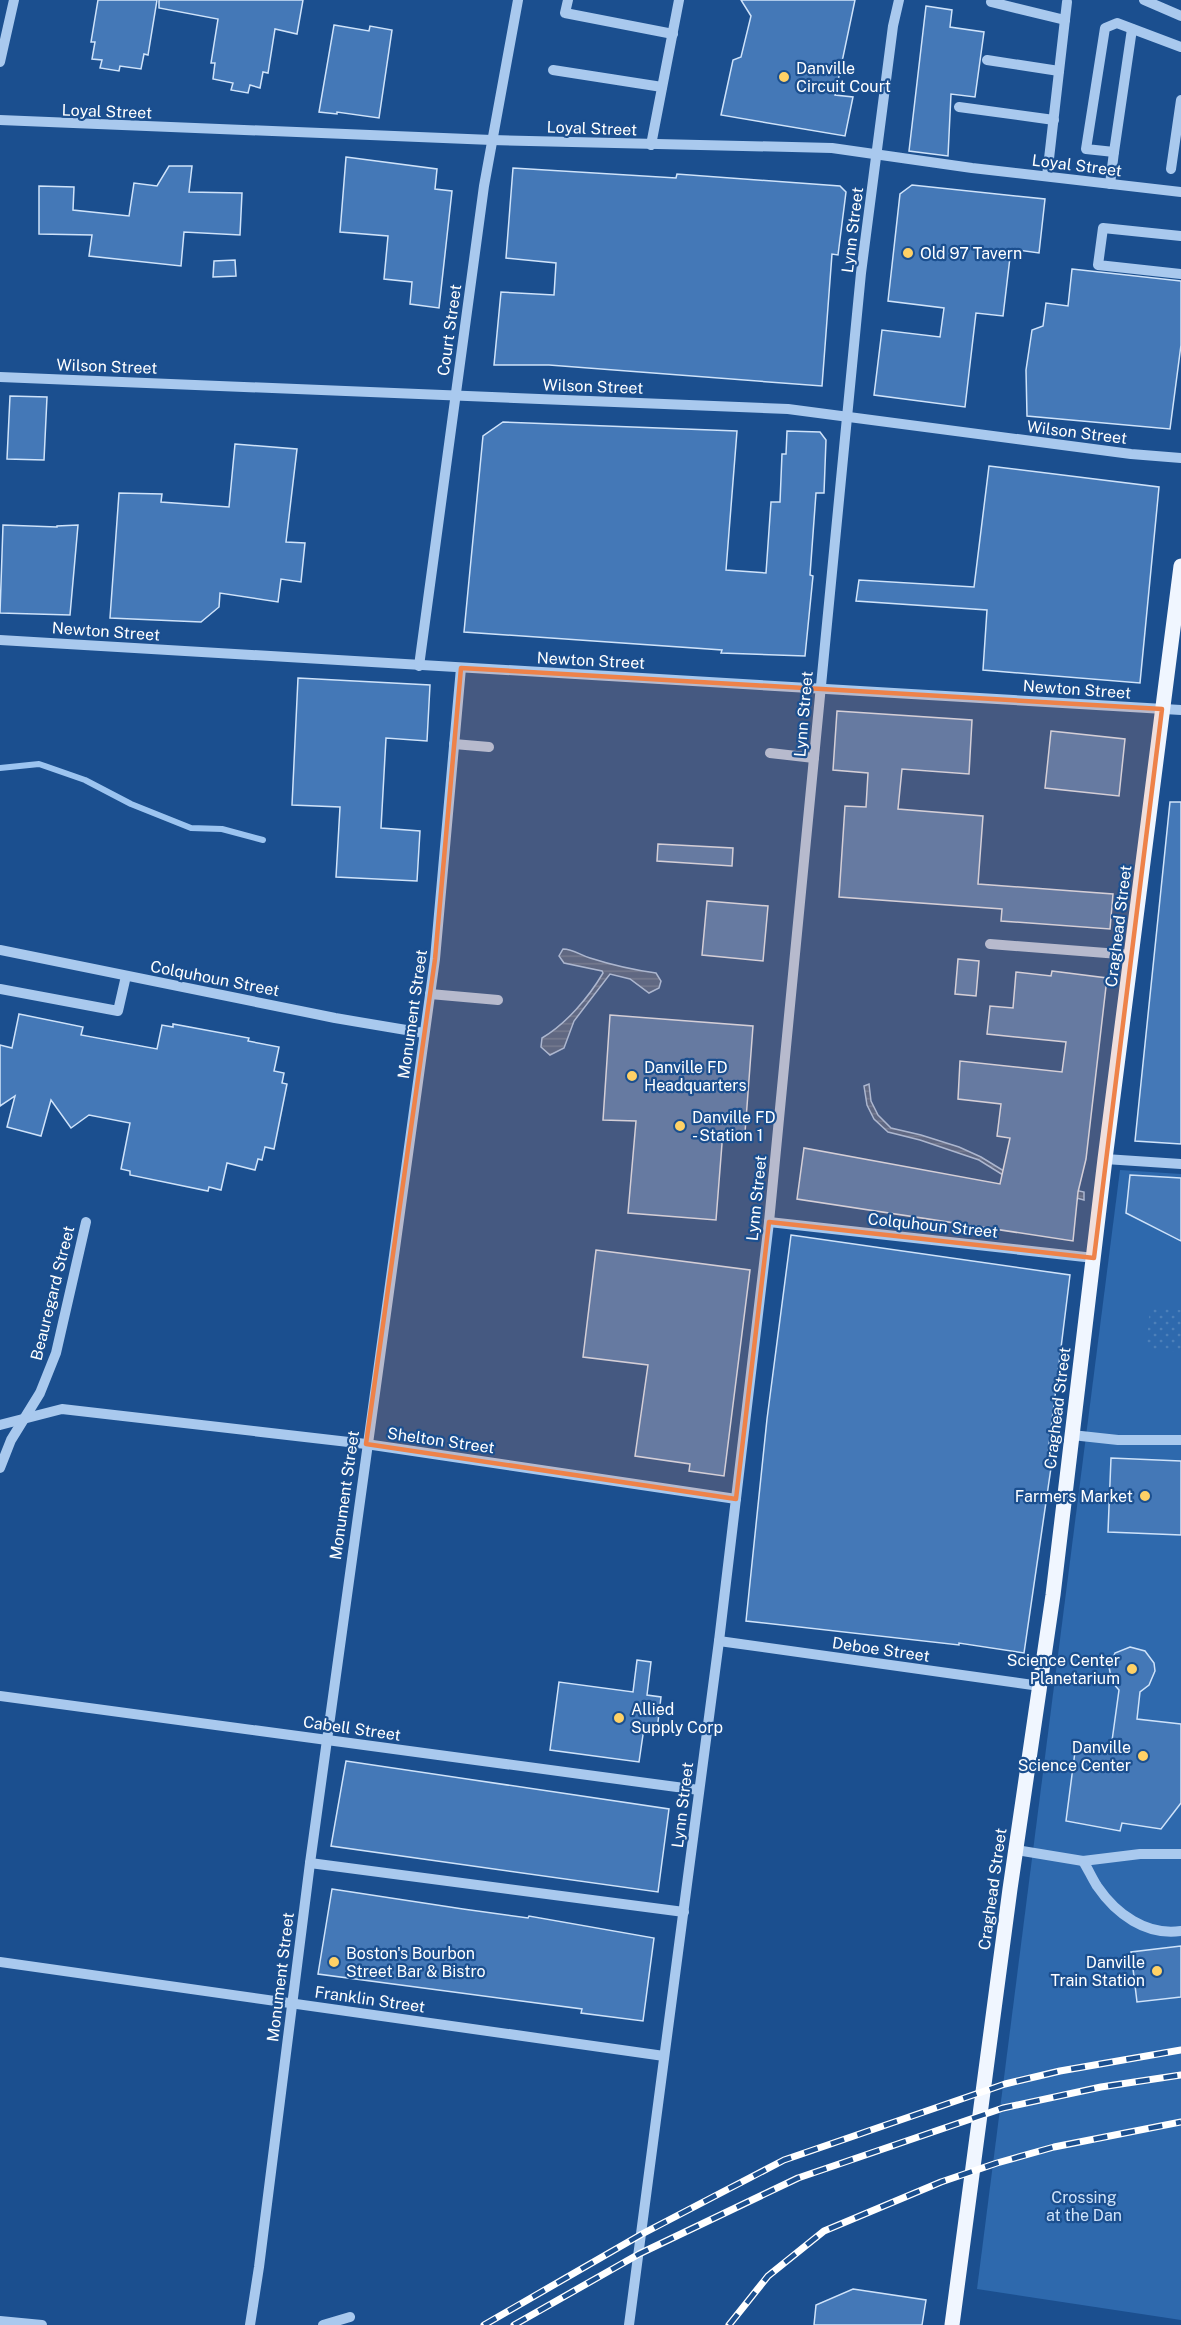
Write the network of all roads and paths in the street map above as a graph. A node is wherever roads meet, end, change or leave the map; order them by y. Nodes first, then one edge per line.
1 (14, 0) edge
2 (518, 0) edge
3 (568, 0) edge
4 (679, 0) edge
5 (899, 0) edge
6 (1144, 0) edge
7 (991, 2) dead end
8 (1067, 2) dead end
9 (1181, 16) edge
10 (1065, 20) junction
11 (1132, 29) junction
12 (672, 34) junction
13 (1181, 46) edge
14 (987, 60) dead end
15 (0, 62) edge
16 (553, 70) dead end
17 (1059, 71) junction
18 (662, 87) junction
19 (1181, 100) edge
20 (959, 107) dead end
21 (0, 120) edge
22 (1054, 120) junction
23 (492, 140) junction
24 (651, 145) junction
25 (1114, 152) junction
26 (877, 153) junction
27 (1171, 169) dead end
28 (1047, 176) junction
29 (1110, 184) junction
30 (1181, 192) edge
31 (1181, 236) edge
32 (1181, 274) edge
33 (0, 377) edge
34 (455, 396) junction
35 (847, 417) junction
36 (1181, 458) edge
37 (1181, 566) edge
38 (0, 640) edge
39 (419, 666) junction
40 (461, 668) junction
41 (821, 688) junction
42 (1162, 709) junction
43 (1181, 710) edge
44 (454, 744) junction
45 (489, 747) dead end
46 (770, 753) dead end
47 (814, 758) junction
48 (990, 944) dead end
49 (0, 950) edge
50 (1132, 955) junction
51 (126, 976) junction
52 (0, 989) edge
53 (430, 994) junction
54 (498, 1000) dead end
55 (424, 1034) junction
56 (1106, 1159) junction
57 (1181, 1164) edge
58 (86, 1222) dead end
59 (769, 1222) junction
60 (1094, 1258) junction
61 (23, 1418) junction
62 (0, 1425) edge
63 (1072, 1435) junction
64 (1181, 1440) edge
65 (366, 1444) junction
66 (0, 1468) edge
67 (736, 1499) junction
68 (719, 1641) junction
69 (1040, 1686) junction
70 (0, 1696) edge
71 (327, 1740) junction
72 (699, 1790) junction
73 (1016, 1850) junction
74 (1181, 1854) edge
75 (1083, 1861) junction
76 (310, 1863) junction
77 (684, 1912) junction
78 (1181, 1931) edge
79 (0, 1962) edge
80 (292, 2003) junction
81 (664, 2056) junction
82 (350, 2317) dead end
83 (0, 2321) edge
84 (42, 2325) edge
85 (250, 2325) edge
86 (323, 2325) edge
87 (629, 2325) edge
88 (952, 2325) edge

1 - 15 street
2 - 23 street, Court Street
3 - 12 street
4 - 12 street
5 - 26 street, Lynn Street
6 - 9 street
7 - 10 street
8 - 10 street
10 - 17 street
11 - 13 street
11 - 25 street
11 - 25 street
12 - 18 street
14 - 17 street
16 - 18 street
17 - 22 street
18 - 24 street
19 - 27 street
20 - 22 street
21 - 23 street, Loyal Street
22 - 28 street
23 - 24 street, Loyal Street
23 - 34 street, Court Street
24 - 26 street, Loyal Street
25 - 29 street
26 - 28 street, Loyal Street
26 - 35 street, Lynn Street
28 - 29 street, Loyal Street
29 - 30 street, Loyal Street
31 - 32 street
33 - 34 street, Wilson Street
34 - 35 street, Wilson Street
34 - 39 street, Court Street
35 - 36 street, Wilson Street
35 - 41 street, Lynn Street
37 - 42 main road, Craghead Street
38 - 39 street, Newton Street
39 - 40 street, Newton Street
40 - 41 street, Newton Street
40 - 44 street, Monument Street
41 - 42 street, Newton Street
41 - 47 street, Lynn Street
42 - 43 street, Newton Street
42 - 50 main road, Craghead Street
44 - 45 street
44 - 53 street, Monument Street
46 - 47 street
47 - 59 street, Lynn Street
48 - 50 street
49 - 51 street, Colquhoun Street
50 - 56 main road, Craghead Street
51 - 52 street
51 - 55 street, Colquhoun Street
53 - 54 street
53 - 55 street, Monument Street
55 - 65 street, Monument Street
56 - 57 street
56 - 60 main road, Craghead Street
58 - 61 street, Beauregard Street
59 - 60 street, Colquhoun Street
59 - 67 street, Lynn Street
60 - 63 main road, Craghead Street
61 - 62 street, Shelton Street
61 - 65 street, Shelton Street
61 - 66 street, Beauregard Street
63 - 64 street
63 - 69 main road, Craghead Street
65 - 67 street, Shelton Street
65 - 71 street, Monument Street
67 - 68 street, Lynn Street
68 - 69 street, Deboe Street
68 - 72 street, Lynn Street
69 - 73 main road, Craghead Street
70 - 71 street, Cabell Street
71 - 72 street, Cabell Street
71 - 76 street, Monument Street
72 - 77 street, Lynn Street
73 - 75 street
73 - 88 main road, Craghead Street
74 - 75 street
75 - 78 street
76 - 77 street
76 - 80 street, Monument Street
77 - 81 street, Lynn Street
79 - 80 street, Franklin Street
80 - 81 street, Franklin Street
80 - 85 street, Monument Street
81 - 87 street, Lynn Street
82 - 86 street
83 - 84 street

